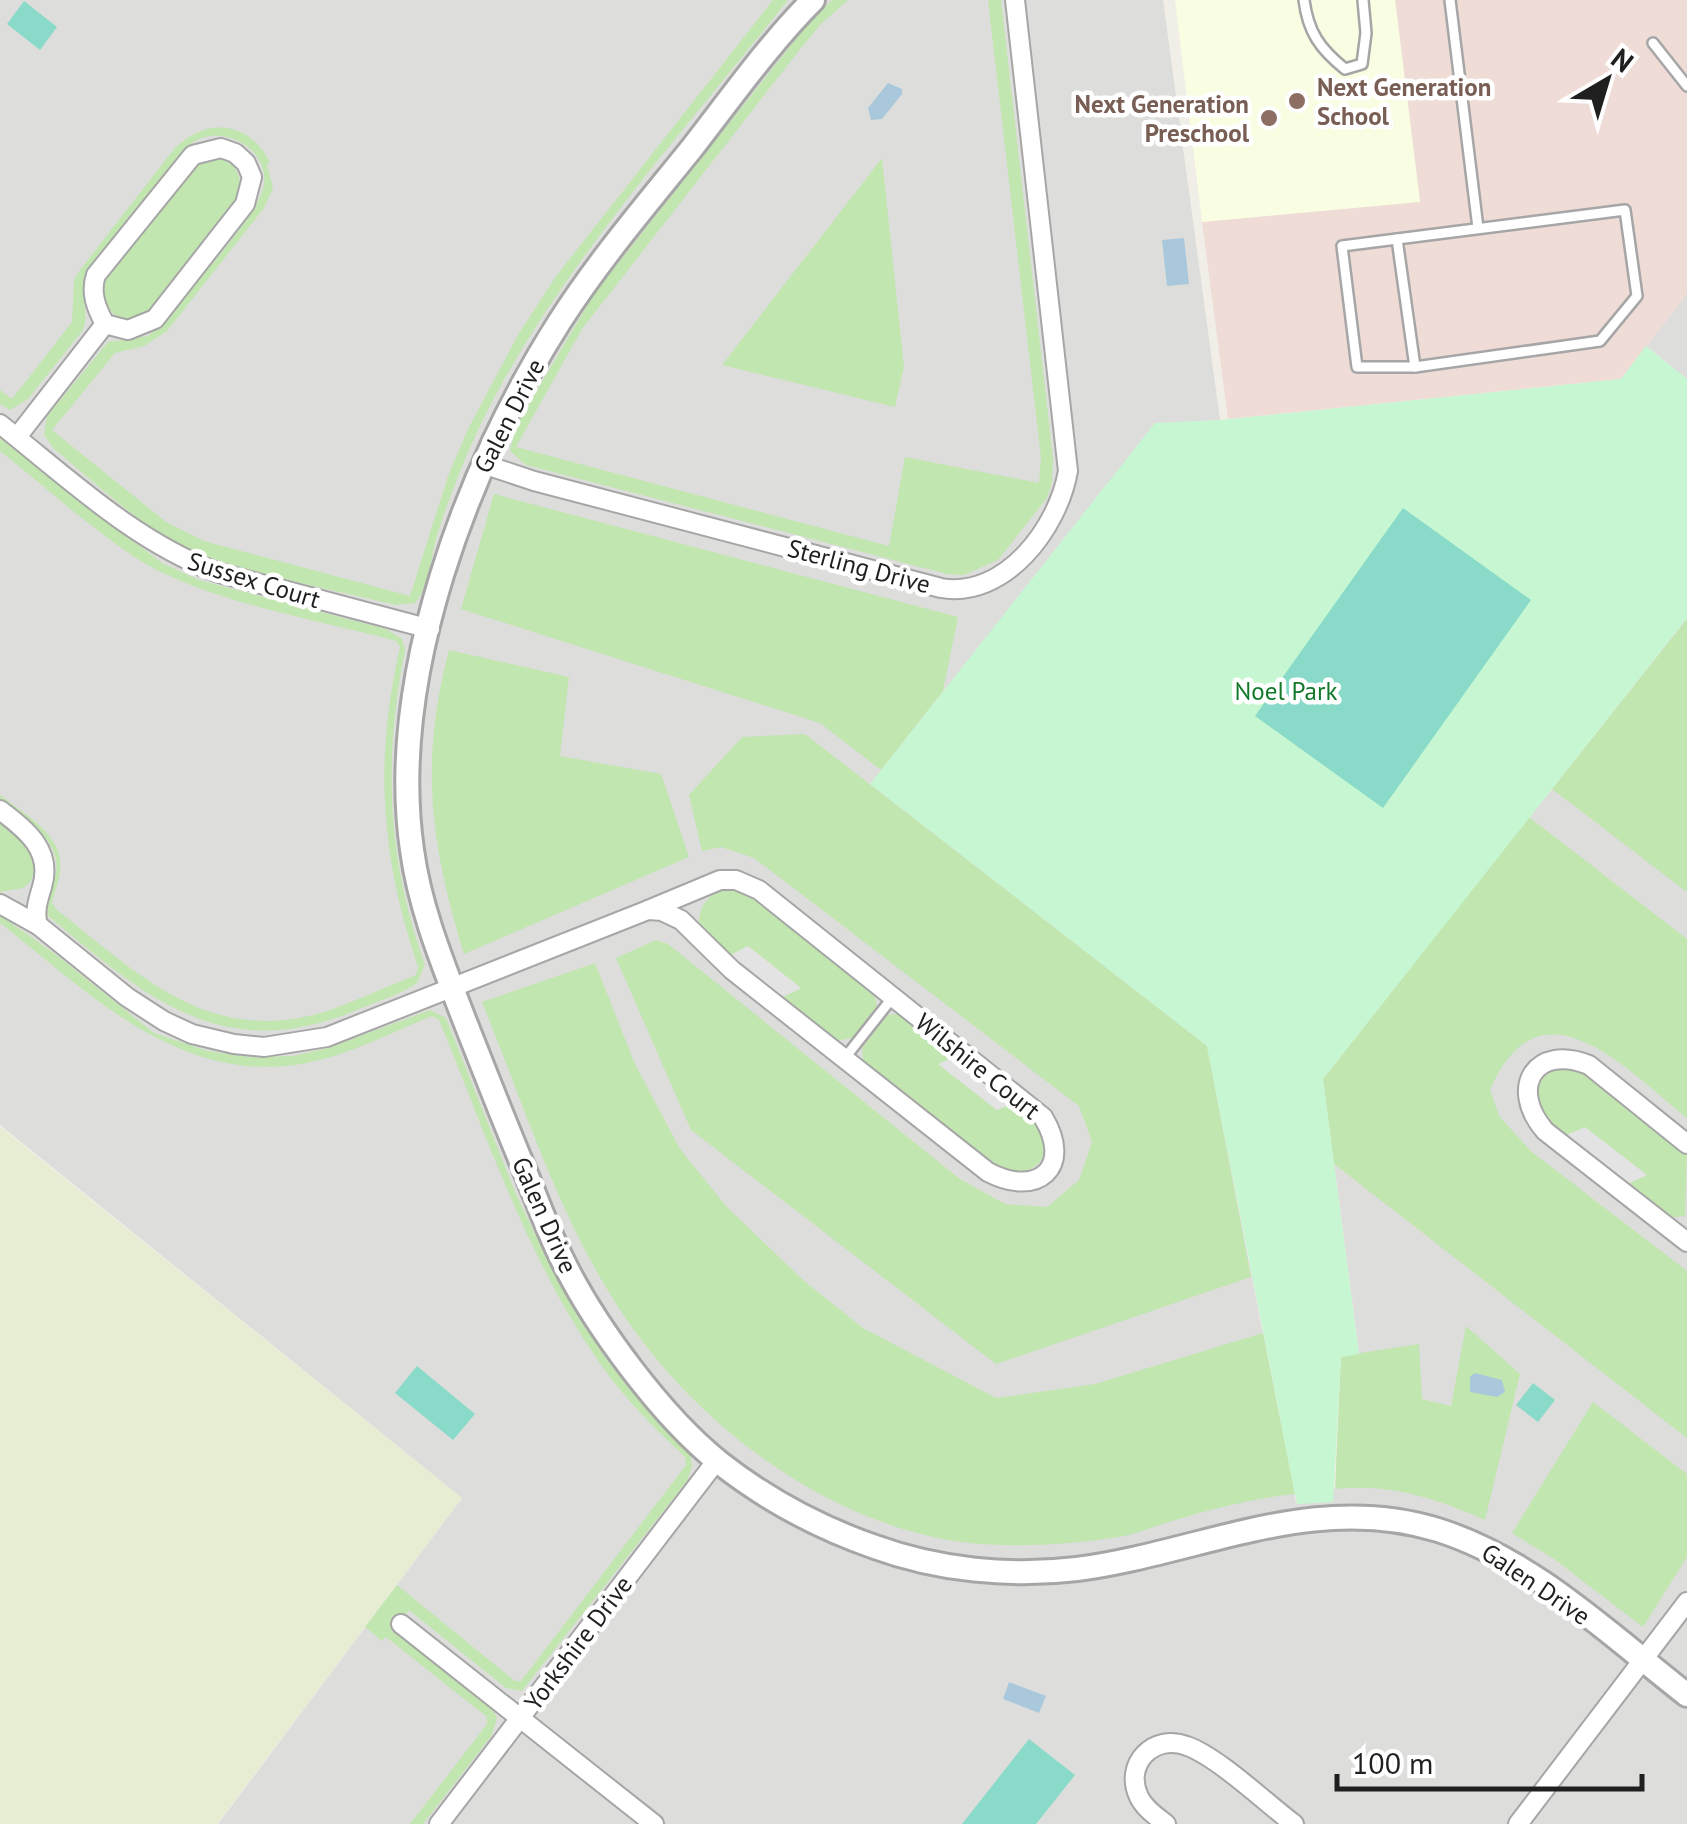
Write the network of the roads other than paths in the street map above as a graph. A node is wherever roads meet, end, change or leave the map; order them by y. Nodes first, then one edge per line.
1 (813, 0) edge
2 (1015, 0) edge
3 (1304, 0) edge
4 (1362, 0) edge
5 (1450, 0) edge
6 (1653, 42) dead end
7 (1687, 86) edge
8 (1478, 228) junction
9 (1397, 240) junction
10 (105, 324) junction
11 (1415, 367) junction
12 (0, 424) edge
13 (17, 437) junction
14 (483, 464) junction
15 (430, 629) junction
16 (0, 810) edge
17 (0, 904) edge
18 (648, 910) junction
19 (38, 926) junction
20 (452, 988) junction
21 (893, 996) junction
22 (844, 1059) junction
23 (1687, 1144) edge
24 (1684, 1234) edge
25 (716, 1460) junction
26 (1687, 1602) edge
27 (401, 1624) dead end
28 (1643, 1661) junction
29 (1687, 1694) edge
30 (521, 1719) junction
31 (1291, 1823) edge
32 (440, 1824) edge
33 (654, 1824) edge
34 (1166, 1824) edge
35 (1518, 1824) edge

1 - 14 street, Galen Drive
2 - 14 street, Sterling Drive
3 - 4 lane
5 - 8 lane
6 - 7 lane
8 - 9 lane
8 - 11 lane
9 - 11 lane
9 - 11 lane
10 - 10 street
10 - 13 street
12 - 13 street, Sussex Court
13 - 15 street, Sussex Court
14 - 15 street, Galen Drive
15 - 20 street, Galen Drive
16 - 19 street
17 - 19 street, Wilshire Court
18 - 20 street, Wilshire Court
18 - 21 street, Wilshire Court
18 - 22 street, Wilshire Court
19 - 20 street, Wilshire Court
20 - 25 street, Galen Drive
21 - 22 lane
21 - 22 street, Wilshire Court
23 - 24 street
25 - 28 street, Galen Drive
25 - 30 street, Yorkshire Drive
26 - 28 street
27 - 30 street
28 - 29 street, Galen Drive
28 - 35 street
30 - 32 street, Yorkshire Drive
30 - 33 street
31 - 34 street

